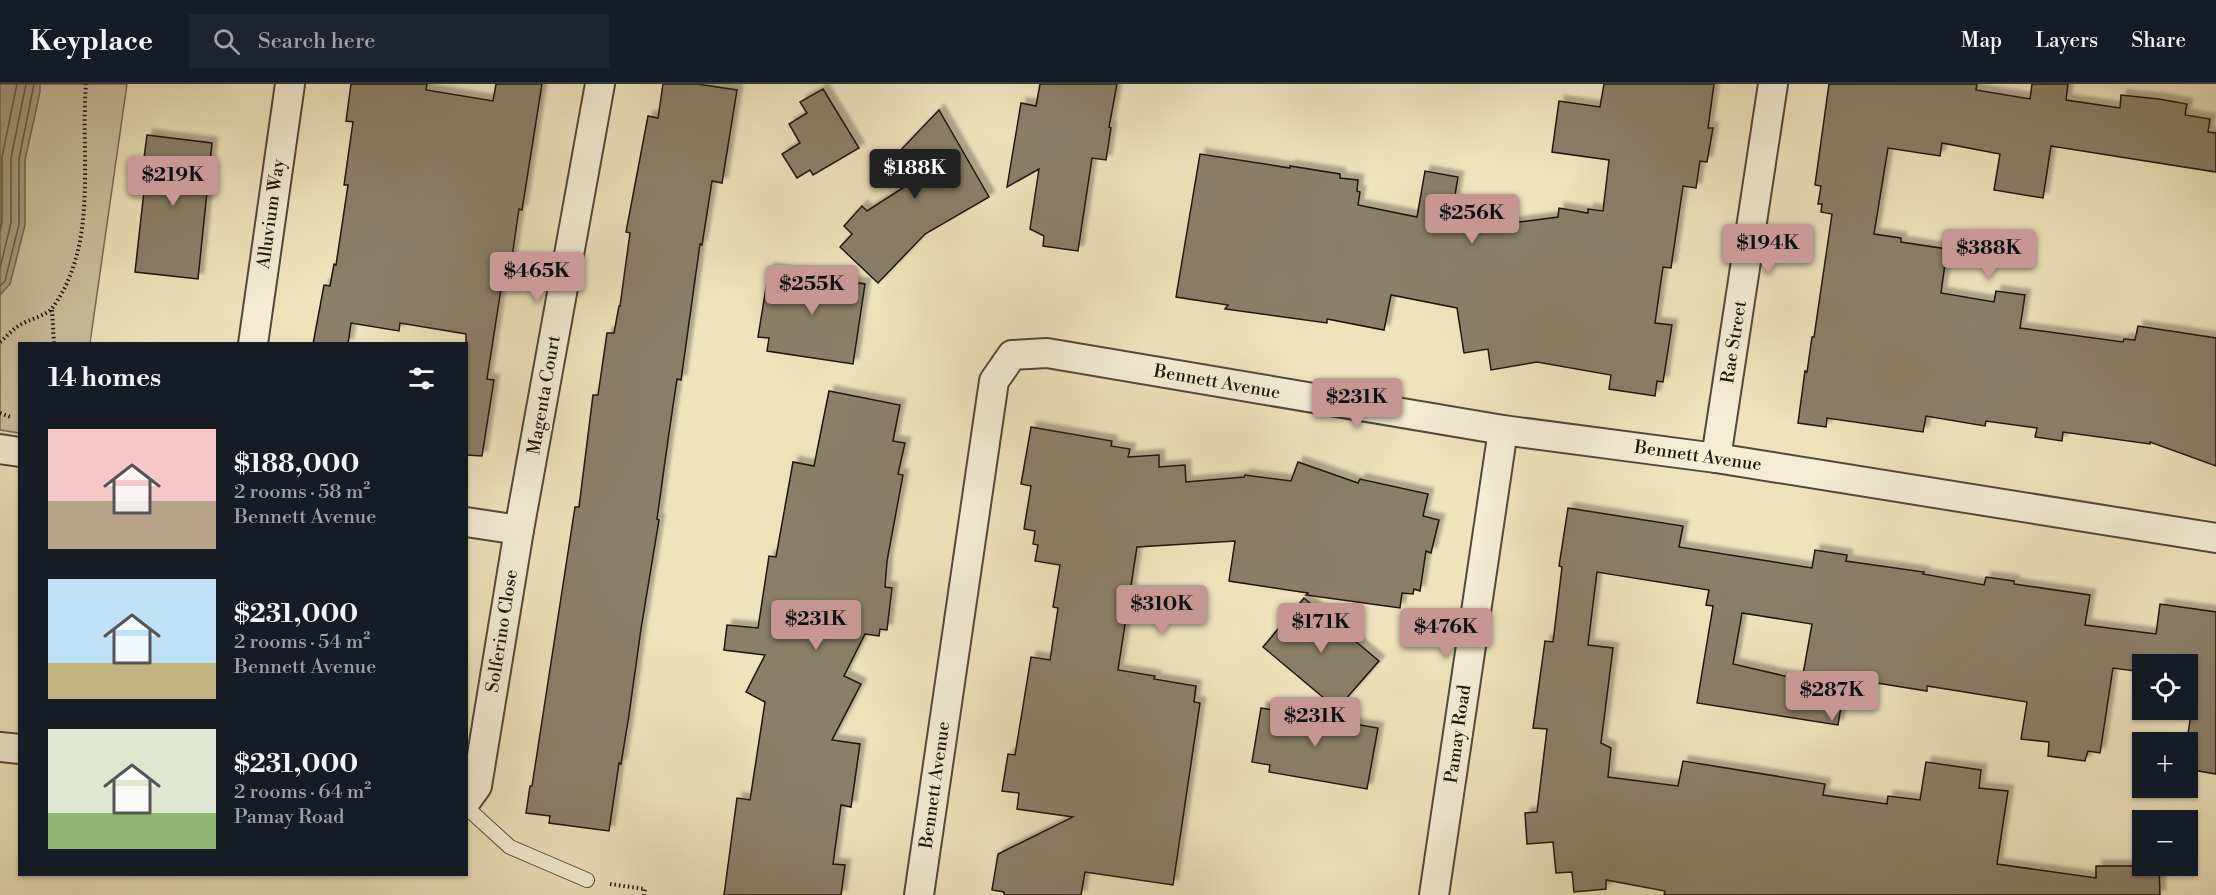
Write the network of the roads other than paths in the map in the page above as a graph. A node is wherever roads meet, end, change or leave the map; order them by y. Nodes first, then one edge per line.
1 (290, 84) edge
2 (600, 84) edge
3 (1773, 84) edge
4 (253, 342) edge
5 (1503, 430) junction
6 (0, 449) edge
7 (18, 452) edge
8 (1716, 458) junction
9 (468, 522) edge
10 (519, 530) junction
11 (2216, 538) edge
12 (0, 747) edge
13 (18, 749) edge
14 (468, 798) edge
15 (468, 809) edge
16 (587, 880) road end
17 (919, 895) edge
18 (1434, 895) edge

1 - 4 street, Alluvium Way
2 - 10 street, Magenta Court
3 - 8 street, Rae Street
5 - 8 street, Bennett Avenue
5 - 17 street, Bennett Avenue
5 - 18 street, Pamay Road
6 - 7 street
8 - 11 street, Bennett Avenue
9 - 10 street
10 - 14 street, Solferino Close
12 - 13 street
15 - 16 lane

